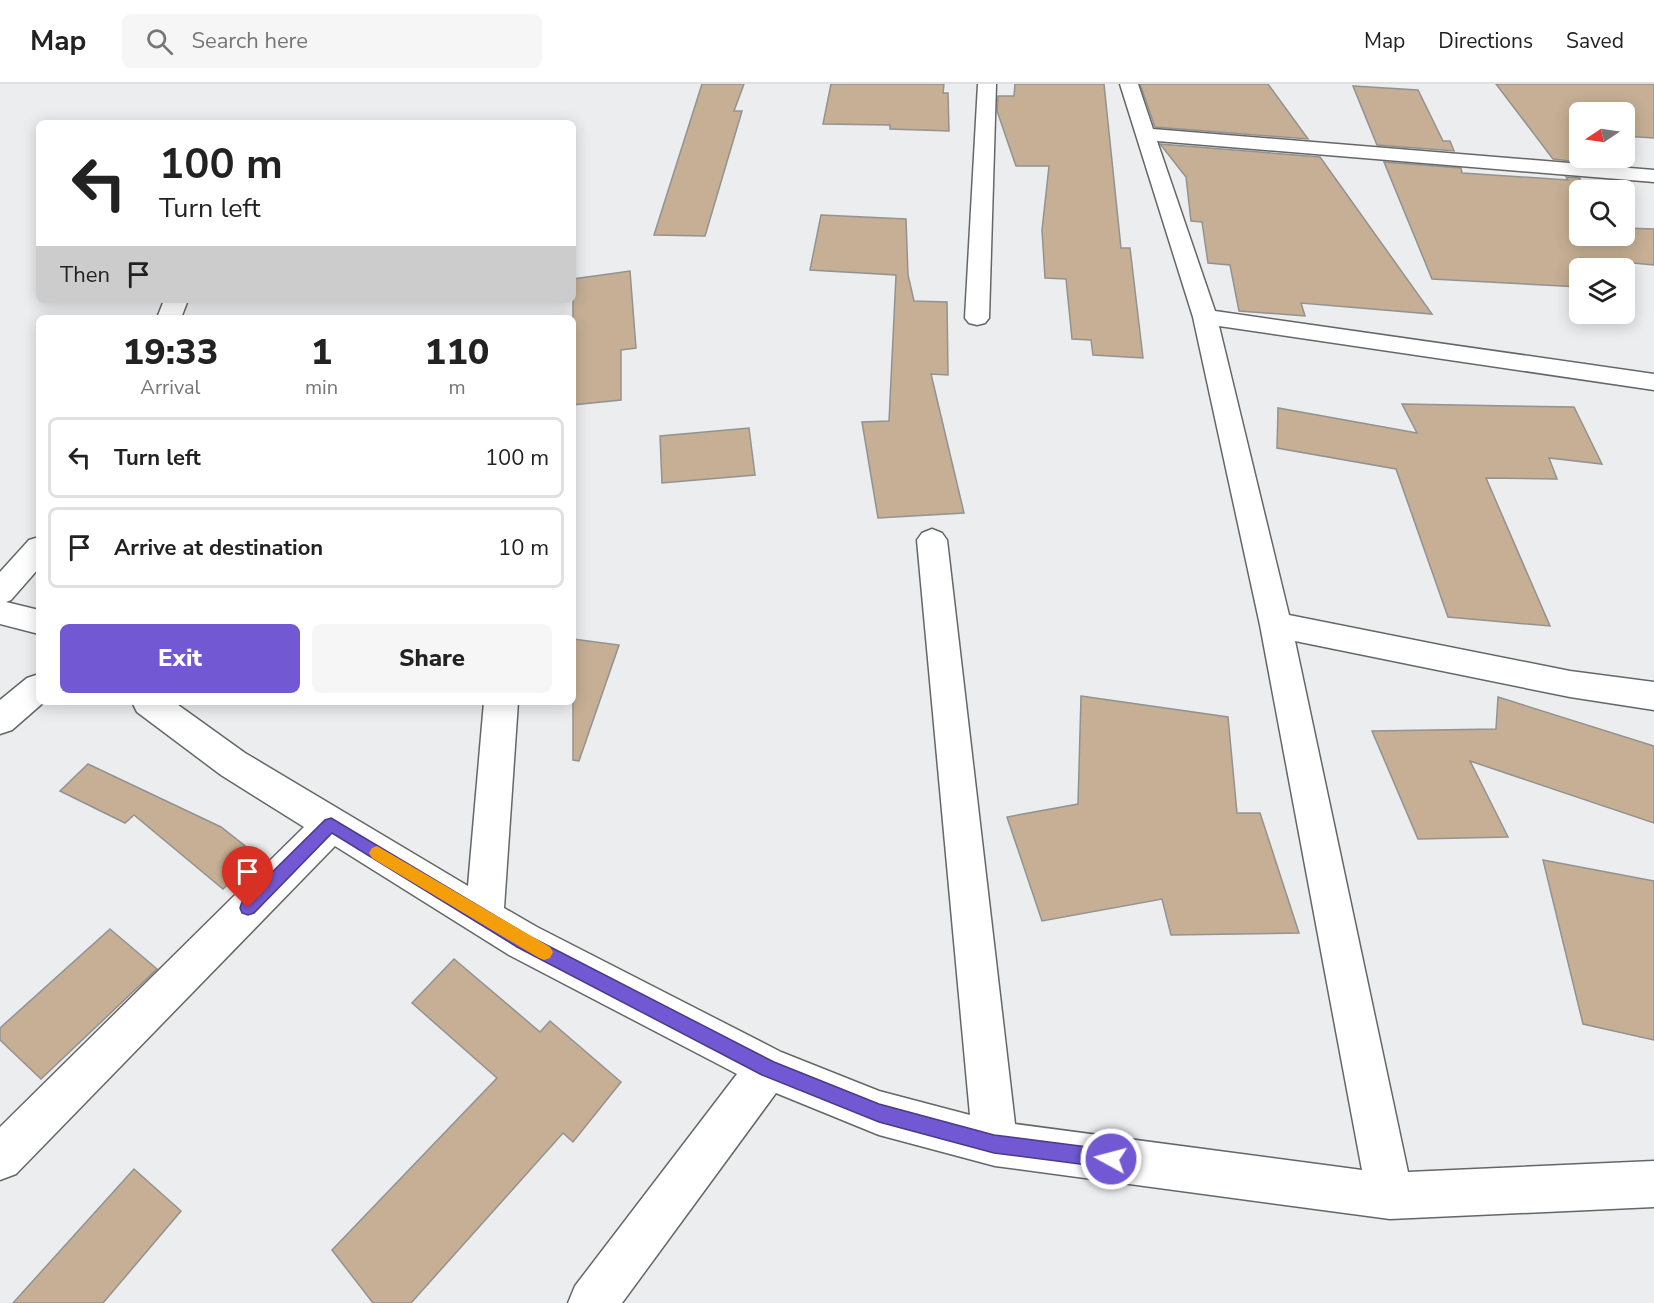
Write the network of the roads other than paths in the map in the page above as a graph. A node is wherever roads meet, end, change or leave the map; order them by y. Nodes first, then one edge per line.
1 (987, 84) edge
2 (1129, 84) edge
3 (1145, 134) junction
4 (1654, 176) edge
5 (1205, 316) junction
6 (977, 318) dead end
7 (1654, 382) edge
8 (932, 540) dead end
9 (36, 551) edge
10 (0, 592) edge
11 (0, 612) edge
12 (36, 621) edge
13 (1276, 626) junction
14 (36, 690) edge
15 (1654, 696) edge
16 (153, 705) edge
17 (501, 705) edge
18 (0, 720) edge
19 (331, 825) junction
20 (484, 918) junction
21 (768, 1068) junction
22 (994, 1144) junction
23 (0, 1158) edge
24 (1654, 1184) edge
25 (1390, 1196) junction
26 (592, 1303) edge

1 - 6 street
2 - 3 street
3 - 4 street
3 - 5 street
5 - 7 street
5 - 13 street
8 - 22 street
9 - 10 street
11 - 12 street
13 - 15 street
13 - 25 street
14 - 18 street
16 - 19 street
17 - 20 street
19 - 20 street
19 - 23 street
20 - 21 street
21 - 22 street
21 - 26 street
22 - 25 street
24 - 25 street

